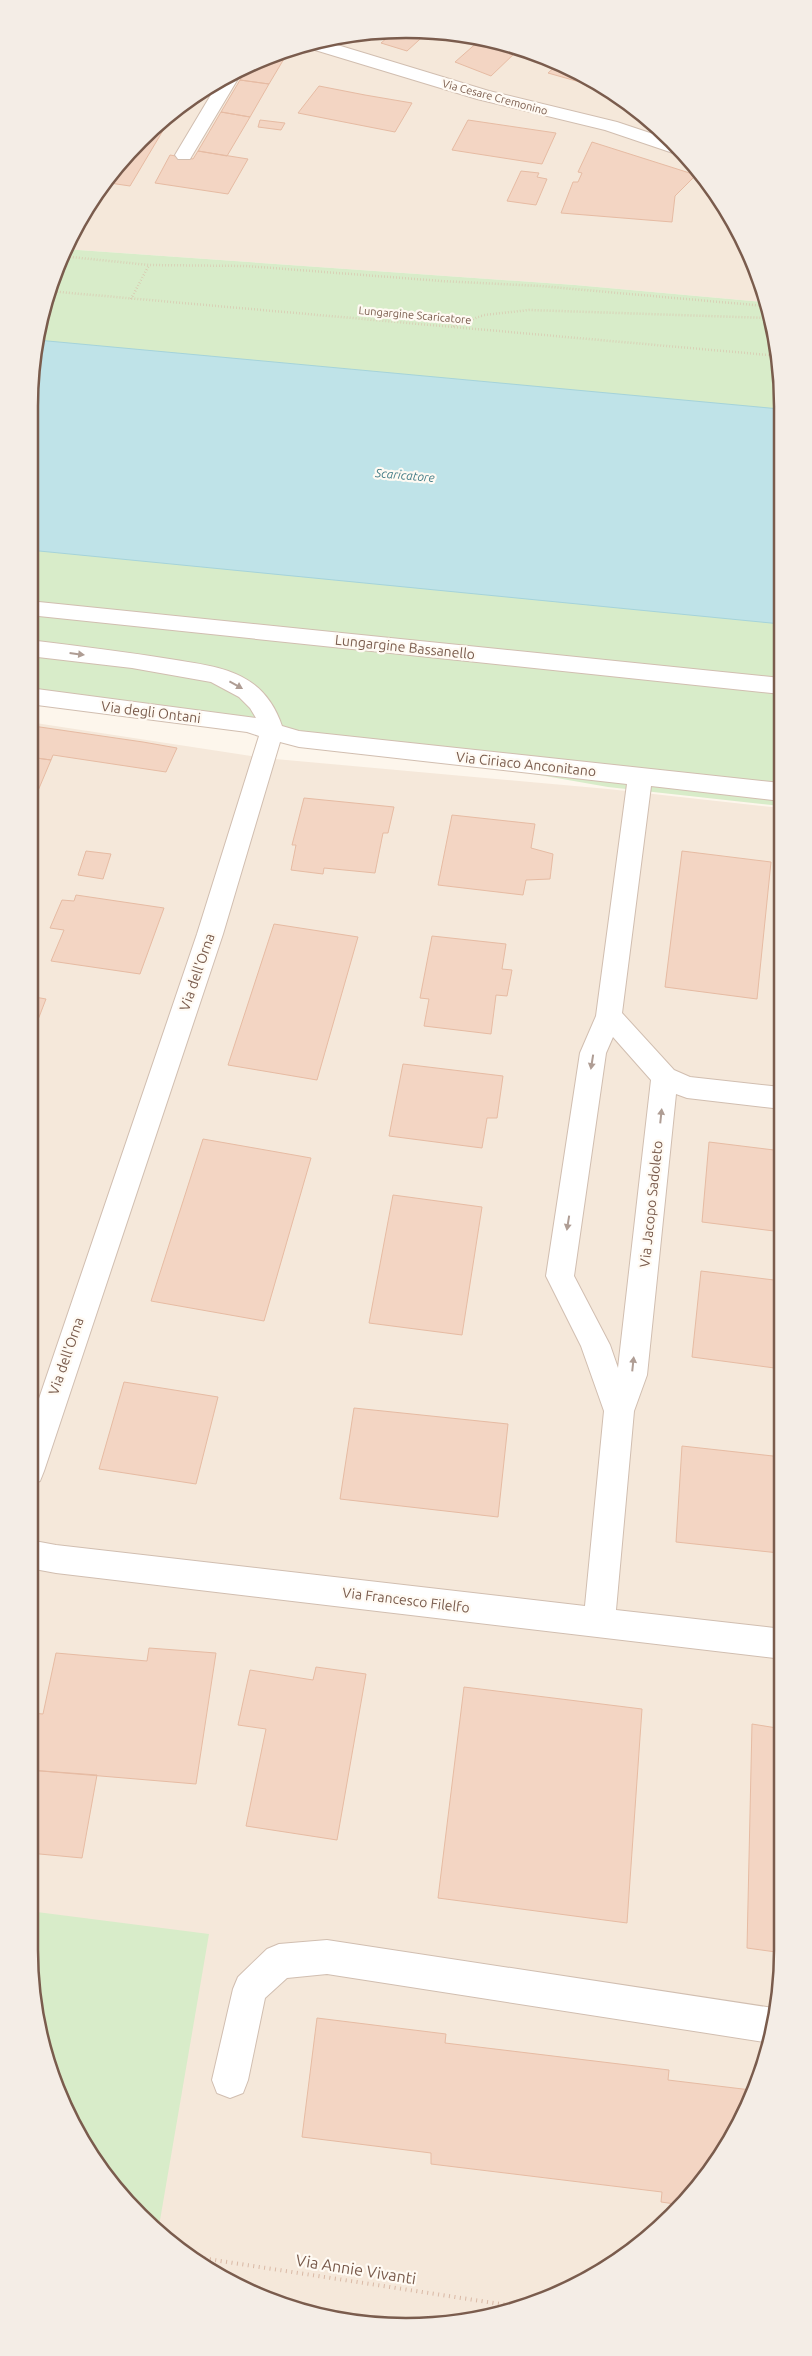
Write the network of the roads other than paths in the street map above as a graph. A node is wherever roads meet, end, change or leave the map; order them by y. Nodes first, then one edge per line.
1 (324, 47) edge
2 (225, 85) edge
3 (666, 144) edge
4 (184, 155) dead end
5 (38, 609) edge
6 (38, 649) edge
7 (774, 685) edge
8 (38, 697) edge
9 (272, 732) junction
10 (640, 777) junction
11 (774, 791) edge
12 (609, 1016) junction
13 (666, 1077) junction
14 (774, 1097) edge
15 (619, 1411) junction
16 (38, 1444) edge
17 (38, 1556) edge
18 (599, 1622) junction
19 (774, 1643) edge
20 (766, 2025) edge
21 (230, 2080) dead end

1 - 3 street, Via Cesare Cremonino
2 - 4 street
5 - 7 street, Lungargine Bassanello
6 -> 9 street
8 - 9 street, Via degli Ontani
9 - 10 street, Via Ciriaco Anconitano
9 - 16 street, Via dell'Orna
10 - 11 street, Via Ciriaco Anconitano
10 - 12 street, Via Jacopo Sadoleto
12 - 13 street
12 -> 15 street, Via Jacopo Sadoleto
13 - 14 street
15 -> 13 street, Via Jacopo Sadoleto
15 - 18 street, Via Jacopo Sadoleto
17 - 18 street, Via Francesco Filelfo
18 - 19 street, Via Francesco Filelfo
20 - 21 street

